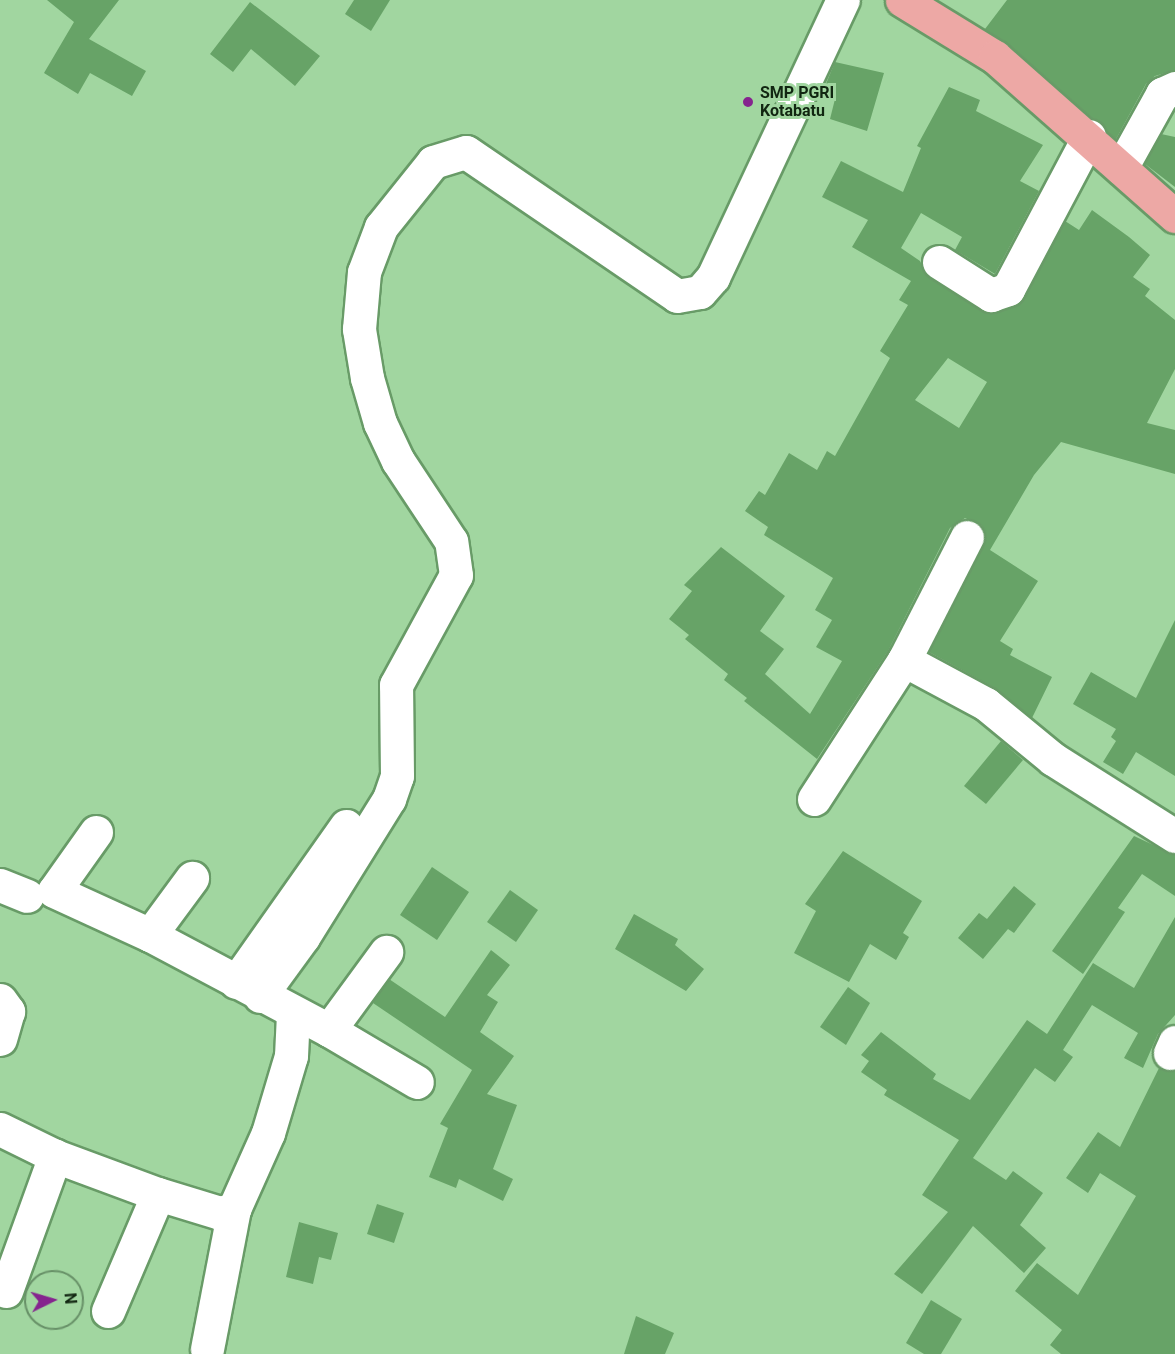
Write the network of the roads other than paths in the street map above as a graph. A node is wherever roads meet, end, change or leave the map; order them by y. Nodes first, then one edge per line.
1 (843, 0) edge
2 (923, 5) edge
3 (1175, 88) edge
4 (1089, 136) junction
5 (1121, 168) junction
6 (1175, 216) edge
7 (939, 262) dead end
8 (967, 537) dead end
9 (904, 660) junction
10 (374, 786) dead end
11 (814, 800) dead end
12 (96, 832) dead end
13 (1175, 836) edge
14 (192, 878) dead end
15 (150, 935) junction
16 (386, 952) dead end
17 (248, 989) junction
18 (0, 1000) edge
19 (293, 1013) junction
20 (329, 1030) junction
21 (0, 1039) edge
22 (417, 1082) dead end
23 (0, 1129) edge
24 (55, 1156) junction
25 (158, 1194) junction
26 (234, 1209) junction
27 (6, 1291) dead end
28 (108, 1311) dead end
29 (207, 1349) dead end

1 - 17 street
2 - 4 main road
3 - 5 street
4 - 5 main road
4 - 7 street
5 - 6 main road
8 - 9 street
9 - 11 street
9 - 13 street
10 - 17 street
12 - 15 street
14 - 15 street
15 - 17 street
16 - 20 street
17 - 19 street
18 - 21 street
19 - 20 street
19 - 26 street
20 - 22 street
23 - 24 street
24 - 25 street
24 - 27 street
25 - 26 street
25 - 28 street
26 - 29 street

